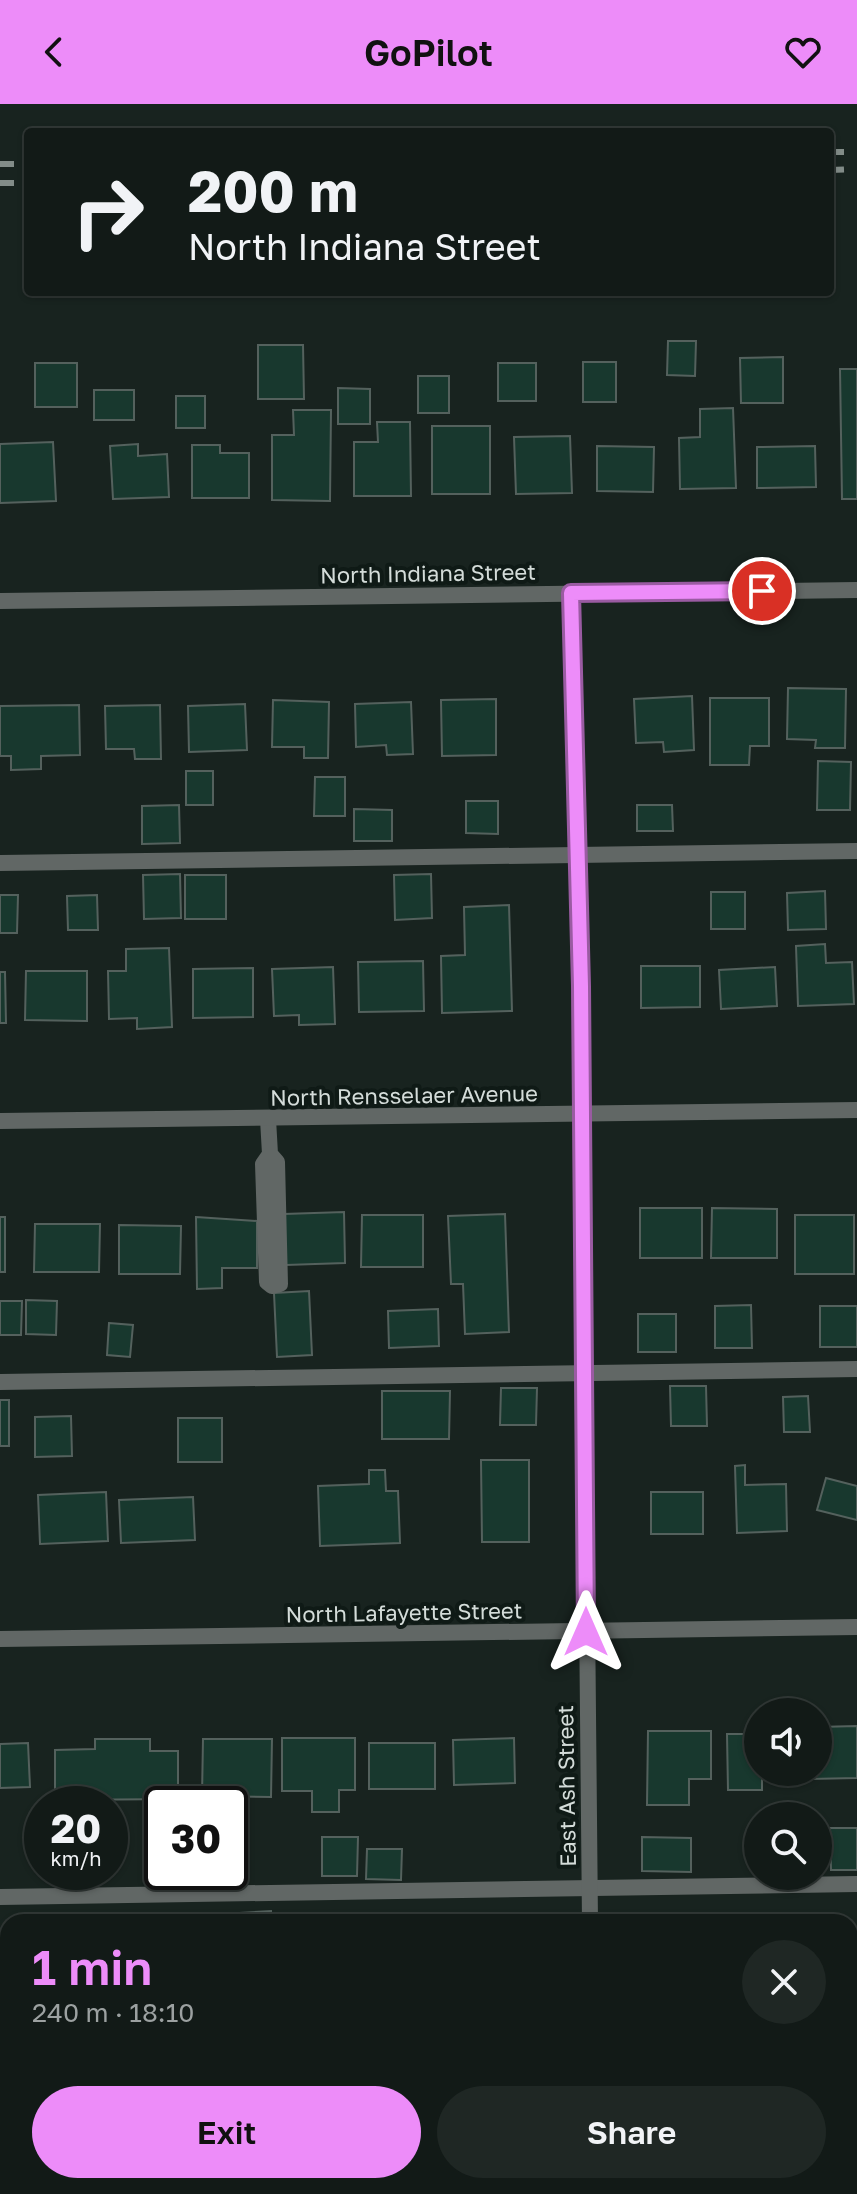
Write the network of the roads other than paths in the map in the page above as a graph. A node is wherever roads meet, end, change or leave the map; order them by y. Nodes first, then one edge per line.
1 (857, 590) edge
2 (571, 593) junction
3 (0, 601) edge
4 (857, 851) edge
5 (577, 852) junction
6 (0, 863) edge
7 (857, 1110) edge
8 (583, 1115) junction
9 (268, 1119) junction
10 (0, 1121) edge
11 (270, 1154) junction
12 (857, 1369) edge
13 (585, 1374) junction
14 (0, 1382) edge
15 (857, 1627) edge
16 (586, 1632) junction
17 (0, 1639) edge
18 (857, 1884) edge
19 (590, 1888) junction
20 (0, 1897) edge
21 (590, 1914) edge

1 - 2 street, North Indiana Street
2 - 3 street, North Indiana Street
2 - 5 street, East Ash Street
4 - 5 street
5 - 6 street
5 - 8 street, East Ash Street
7 - 8 street, North Rensselaer Avenue
8 - 9 street, North Rensselaer Avenue
8 - 13 street, East Ash Street
9 - 10 street, North Rensselaer Avenue
9 - 11 street
11 - 11 street
12 - 13 street
13 - 14 street
13 - 16 street, East Ash Street
15 - 16 street, North Lafayette Street
16 - 17 street, North Lafayette Street
16 - 19 street, East Ash Street
18 - 19 street
19 - 20 street
19 - 21 street, East Ash Street

